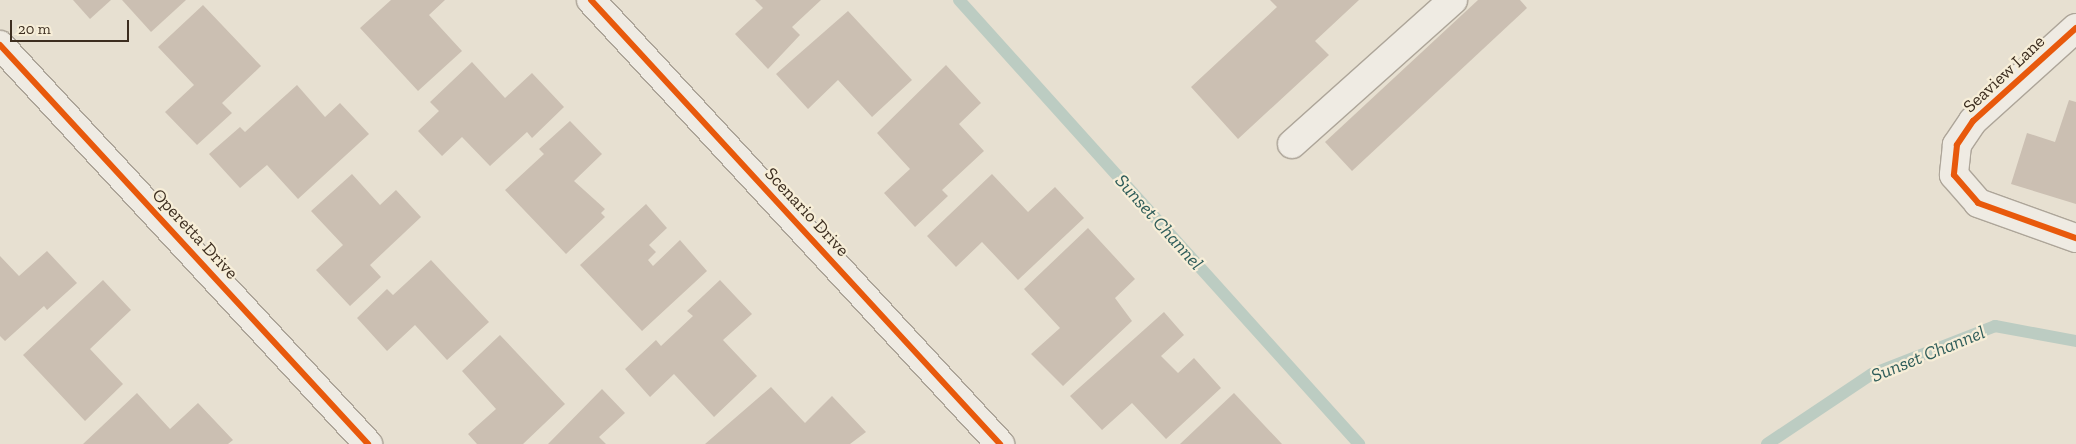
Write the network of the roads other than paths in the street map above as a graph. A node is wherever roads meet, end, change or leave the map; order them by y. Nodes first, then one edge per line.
1 (591, 0) edge
2 (1453, 0) edge
3 (2076, 28) edge
4 (0, 44) edge
5 (1292, 144) dead end
6 (2076, 238) edge
7 (368, 444) edge
8 (1000, 444) edge

1 - 8 street, Scenario Drive
2 - 5 street
3 - 6 street, Seaview Lane
4 - 7 street, Operetta Drive

